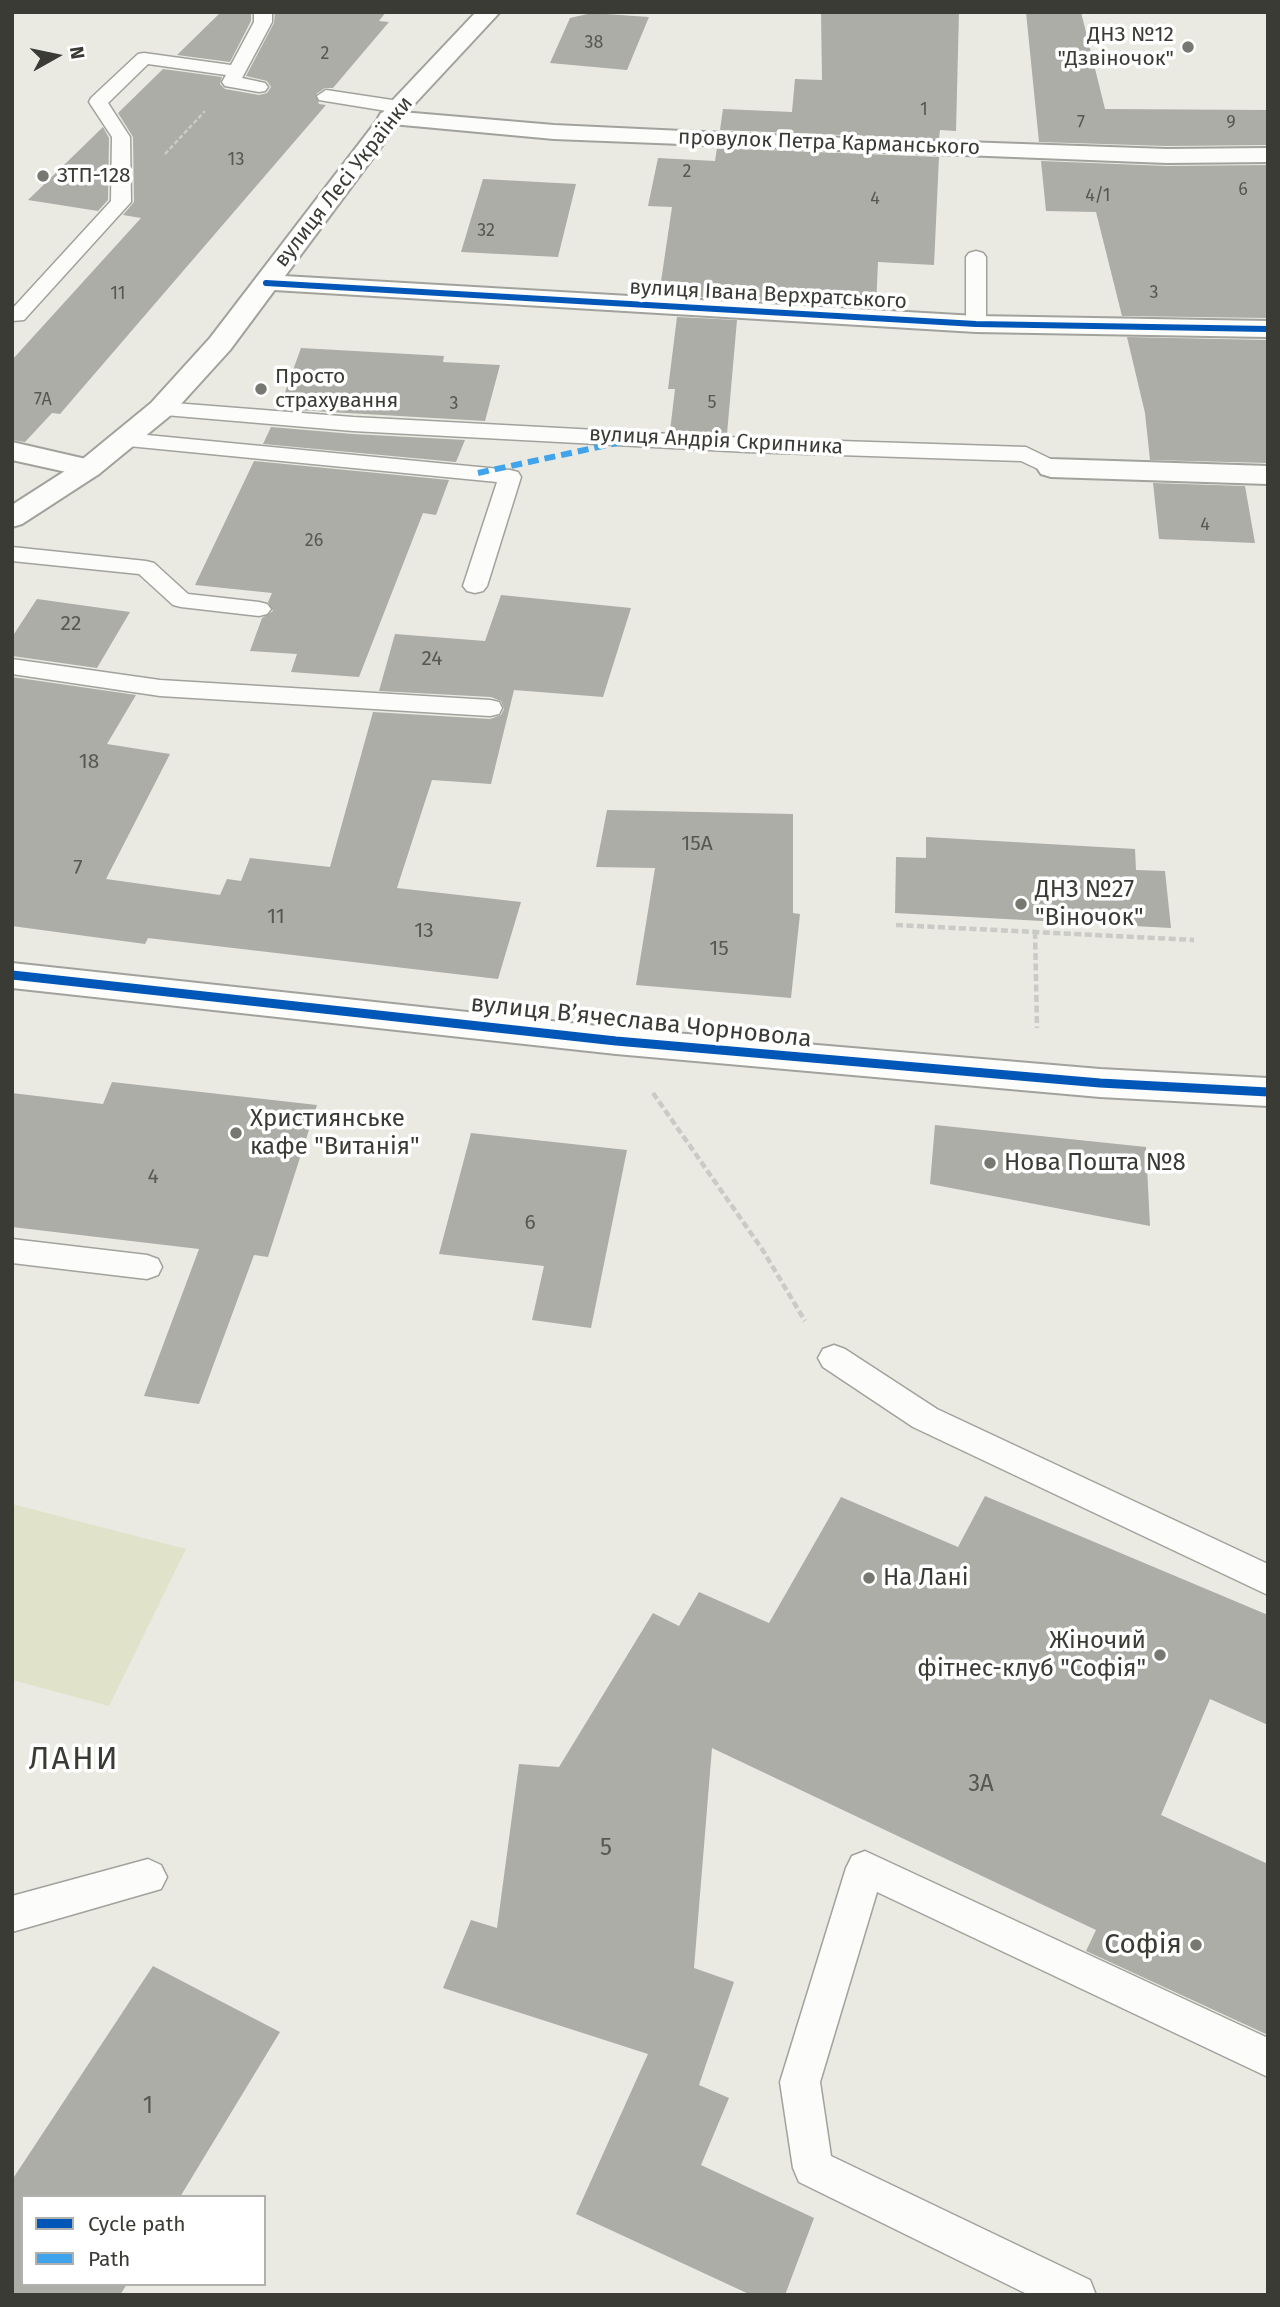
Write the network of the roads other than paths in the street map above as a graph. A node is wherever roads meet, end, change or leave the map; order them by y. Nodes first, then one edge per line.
1 (263, 12) edge
2 (489, 12) edge
3 (234, 77) junction
4 (259, 87) dead end
5 (326, 96) dead end
6 (395, 113) junction
7 (1268, 155) edge
8 (976, 257) dead end
9 (266, 283) junction
10 (17, 316) dead end
11 (976, 324) junction
12 (1268, 329) edge
13 (161, 409) junction
14 (126, 440) junction
15 (12, 451) edge
16 (89, 468) junction
17 (1051, 468) joint
18 (1268, 475) edge
19 (12, 517) edge
20 (12, 554) edge
21 (475, 586) dead end
22 (258, 609) dead end
23 (12, 666) edge
24 (490, 708) dead end
25 (12, 975) edge
26 (1268, 1091) edge
27 (12, 1251) edge
28 (147, 1268) dead end
29 (834, 1358) road end
30 (1268, 1580) edge
31 (148, 1877) dead end
32 (12, 1914) edge
33 (1268, 2058) edge
34 (1075, 2295) edge

1 - 3 lane
2 - 6 street, вулиця Лесі Українки
3 - 4 lane
3 - 10 lane
5 - 6 lane
6 - 7 street, провулок Петра Карманського
6 - 9 street, вулиця Лесі Українки
8 - 11 lane
9 - 11 street, вулиця Івана Верхратського
9 - 13 street, вулиця Лесі Українки
11 - 12 street, вулиця Івана Верхратського
13 - 14 street, вулиця Лесі Українки
13 - 17 lane, вулиця Андрія Скрипника
14 - 16 street, вулиця Лесі Українки
14 - 21 lane
15 - 16 street
16 - 19 street, вулиця Лесі Українки
17 - 18 street, вулиця Андрія Скрипника
20 - 22 lane
23 - 24 lane
25 - 26 street, вулиця Вʼячеслава Чорновола
27 - 28 lane
29 - 30 lane
31 - 32 lane
33 - 34 lane

